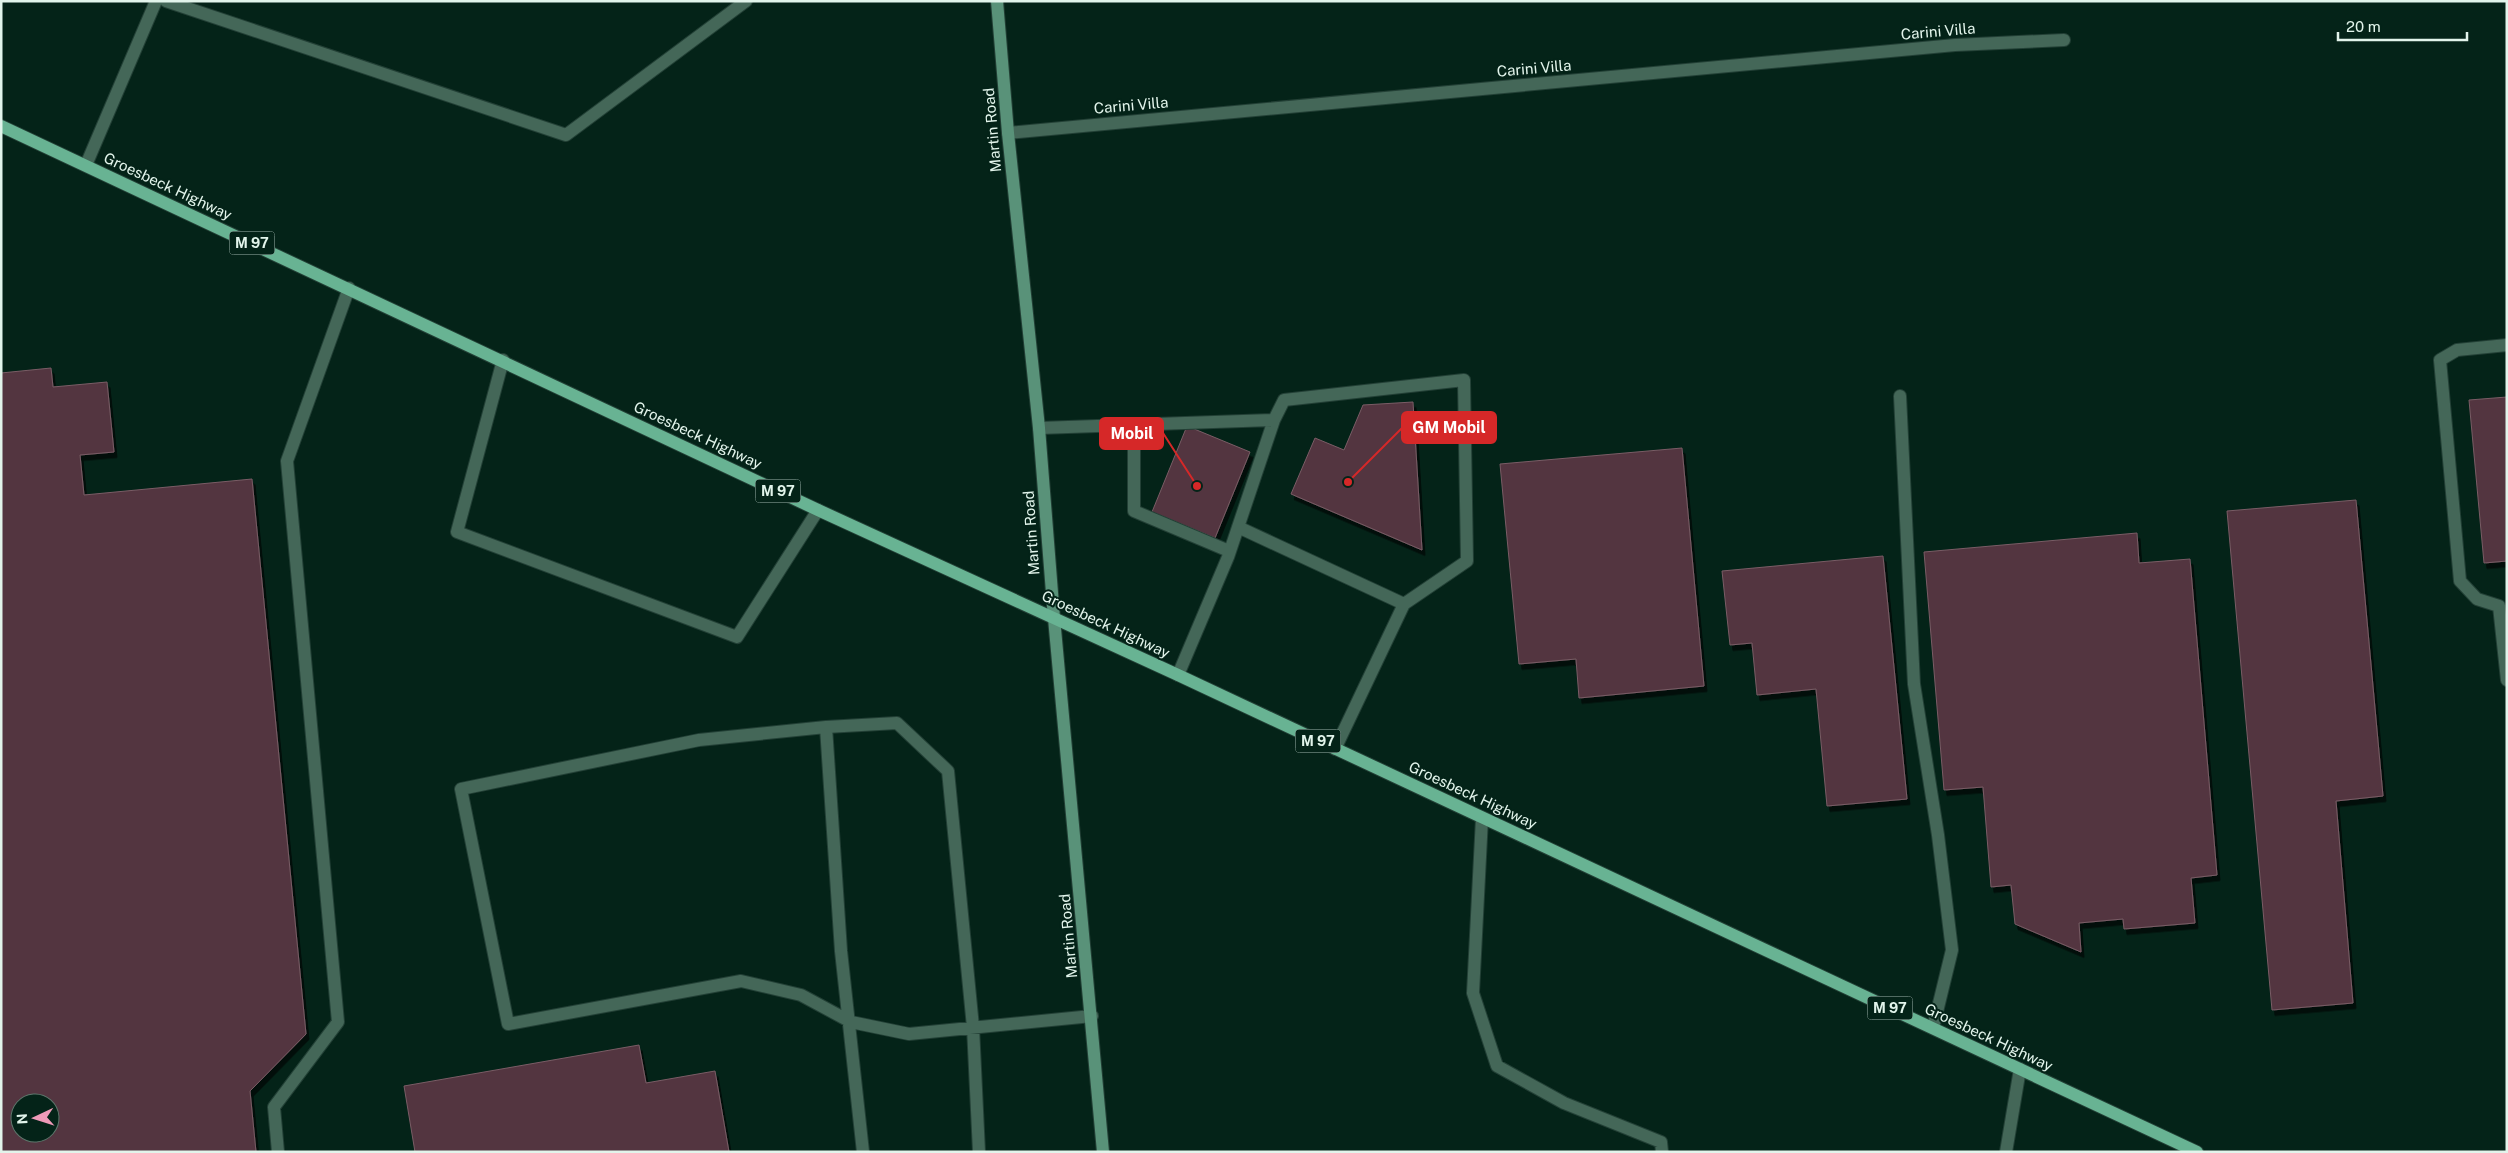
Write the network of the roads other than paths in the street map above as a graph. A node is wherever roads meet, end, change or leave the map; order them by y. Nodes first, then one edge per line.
1 (156, 1) edge
2 (166, 1) edge
3 (746, 1) edge
4 (997, 1) edge
5 (2064, 40) dead end
6 (1, 126) edge
7 (1008, 133) junction
8 (86, 165) junction
9 (349, 288) junction
10 (2507, 344) edge
11 (503, 360) junction
12 (1900, 396) dead end
13 (1274, 420) junction
14 (1134, 425) junction
15 (1039, 428) junction
16 (818, 510) junction
17 (1238, 527) junction
18 (1229, 551) junction
19 (1404, 604) junction
20 (1054, 618) junction
21 (1178, 675) junction
22 (2507, 680) edge
23 (826, 727) junction
24 (1335, 749) junction
25 (1482, 818) junction
26 (1092, 1016) junction
27 (851, 1022) junction
28 (973, 1028) junction
29 (1933, 1028) junction
30 (2020, 1069) junction
31 (2183, 1149) edge
32 (278, 1152) edge
33 (863, 1152) edge
34 (980, 1152) edge
35 (1103, 1152) edge
36 (1662, 1152) edge
37 (2006, 1152) edge
38 (2197, 1152) edge

1 - 8 street
2 - 3 street
4 - 7 street, Martin Road
5 - 7 street, Carini Villa
6 - 8 main road, Groesbeck Highway / M 97
7 - 15 street, Martin Road
8 - 9 main road, Groesbeck Highway / M 97
9 - 11 main road, Groesbeck Highway / M 97
9 - 32 street
10 - 22 street
11 - 16 main road, Groesbeck Highway / M 97
11 - 16 street
12 - 29 street
13 - 14 street
13 - 17 street
13 - 19 street
14 - 15 street
14 - 18 street
15 - 20 street, Martin Road
16 - 20 main road, Groesbeck Highway / M 97
17 - 18 street
17 - 19 street
18 - 21 street
19 - 24 street
20 - 21 main road, Groesbeck Highway / M 97
20 - 26 street, Martin Road
21 - 24 main road, Groesbeck Highway / M 97
23 - 27 street
23 - 27 street
23 - 28 street
24 - 25 main road, Groesbeck Highway / M 97
25 - 29 main road, Groesbeck Highway / M 97
25 - 36 street
26 - 28 street
26 - 35 street, Martin Road
27 - 28 street
27 - 33 street
28 - 34 street
29 - 30 main road, Groesbeck Highway / M 97
30 - 31 main road, Groesbeck Highway / M 97
30 - 37 street
31 - 38 main road, Groesbeck Highway / M 97

